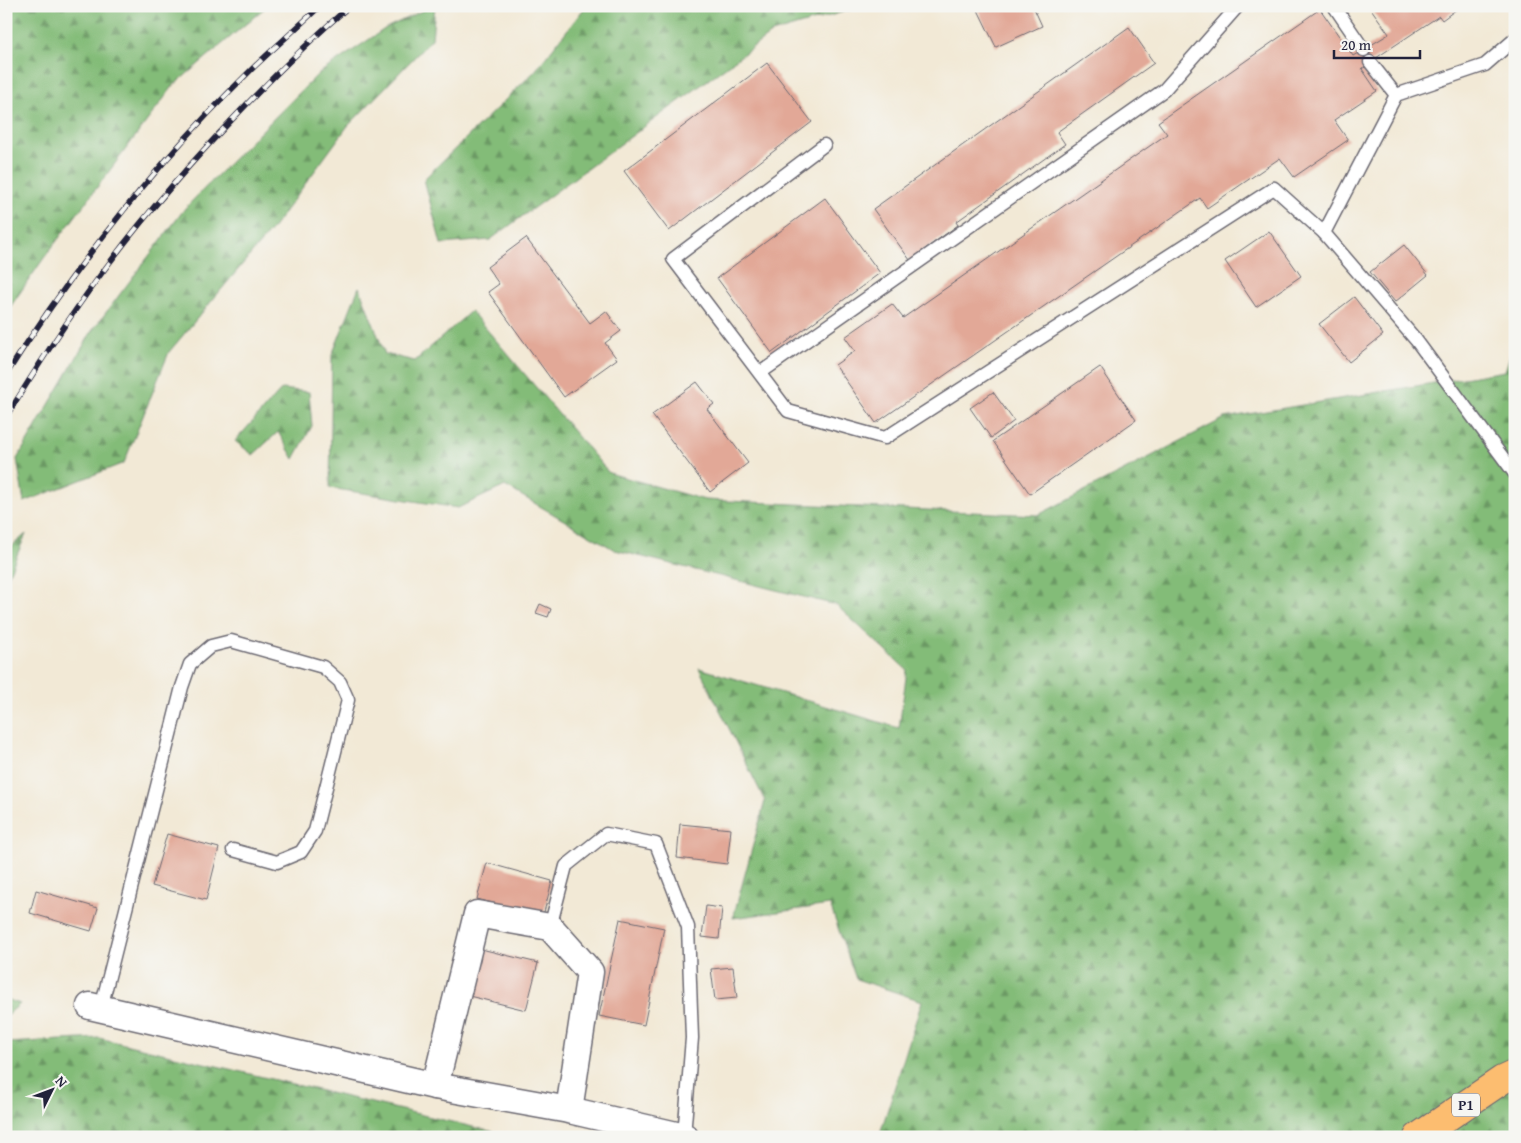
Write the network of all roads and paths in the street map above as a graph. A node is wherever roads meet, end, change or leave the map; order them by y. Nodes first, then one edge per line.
1 (1238, 6) edge
2 (1334, 6) edge
3 (1515, 39) edge
4 (1364, 50) dead end
5 (1370, 62) dead end
6 (1396, 95) junction
7 (824, 145) dead end
8 (1324, 234) junction
9 (760, 373) junction
10 (1515, 474) edge
11 (233, 850) dead end
12 (550, 927) junction
13 (96, 1007) joint
14 (1515, 1074) edge
15 (434, 1086) junction
16 (569, 1110) junction
17 (685, 1137) edge
18 (1418, 1137) edge

1 - 9 lane
2 - 4 lane
3 - 6 lane
5 - 6 lane
6 - 8 lane
7 - 9 lane
8 - 9 lane
8 - 10 lane
11 - 13 lane
12 - 15 street
12 - 16 street
12 - 17 lane
13 - 15 street
14 - 18 main road, P1
15 - 16 street
16 - 17 street

